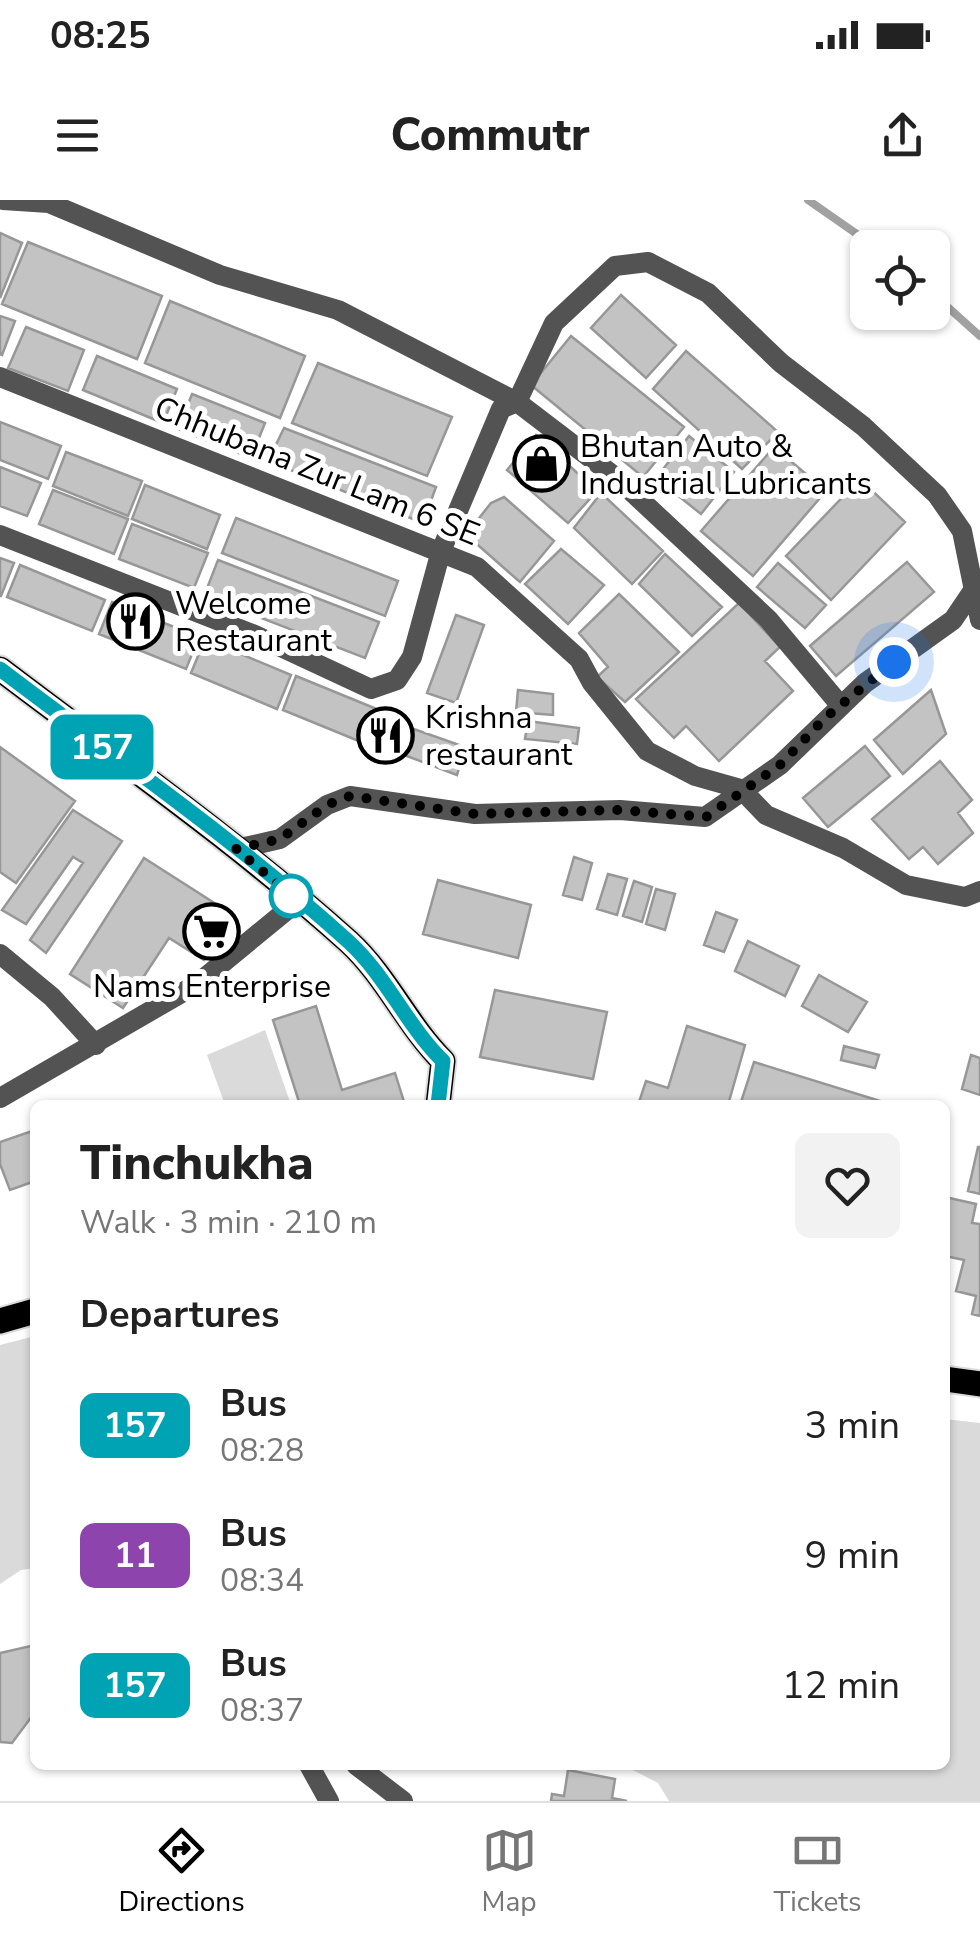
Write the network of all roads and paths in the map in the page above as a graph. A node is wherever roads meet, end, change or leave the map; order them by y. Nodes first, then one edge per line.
1 (4, 200) edge
2 (0, 377) edge
3 (517, 402) junction
4 (0, 535) edge
5 (442, 551) junction
6 (976, 586) junction
7 (980, 620) edge
8 (0, 669) edge
9 (841, 706) junction
10 (741, 788) junction
11 (236, 849) junction
12 (980, 891) edge
13 (298, 901) junction
14 (0, 954) edge
15 (96, 1045) junction
16 (0, 1098) edge
17 (439, 1100) edge
18 (30, 1312) edge
19 (0, 1321) edge
20 (950, 1380) edge
21 (980, 1384) edge
22 (312, 1770) edge
23 (363, 1770) edge
24 (329, 1801) edge
25 (403, 1801) edge

1 - 3 street
2 - 5 street, Chhubana Zur Lam 6 SE
3 - 5 street
3 - 6 street
3 - 9 street
4 - 5 street
5 - 10 street, Chhubana Zur Lam 6 SE
6 - 7 street
6 - 9 street
8 - 11 main road
9 - 10 street
10 - 11 street
10 - 12 street, Chhubana Zur Lam 6 SE
11 - 13 main road
13 - 15 street
13 - 17 main road
14 - 15 street
15 - 16 street
18 - 19 main road
20 - 21 main road
22 - 24 street
23 - 25 street

